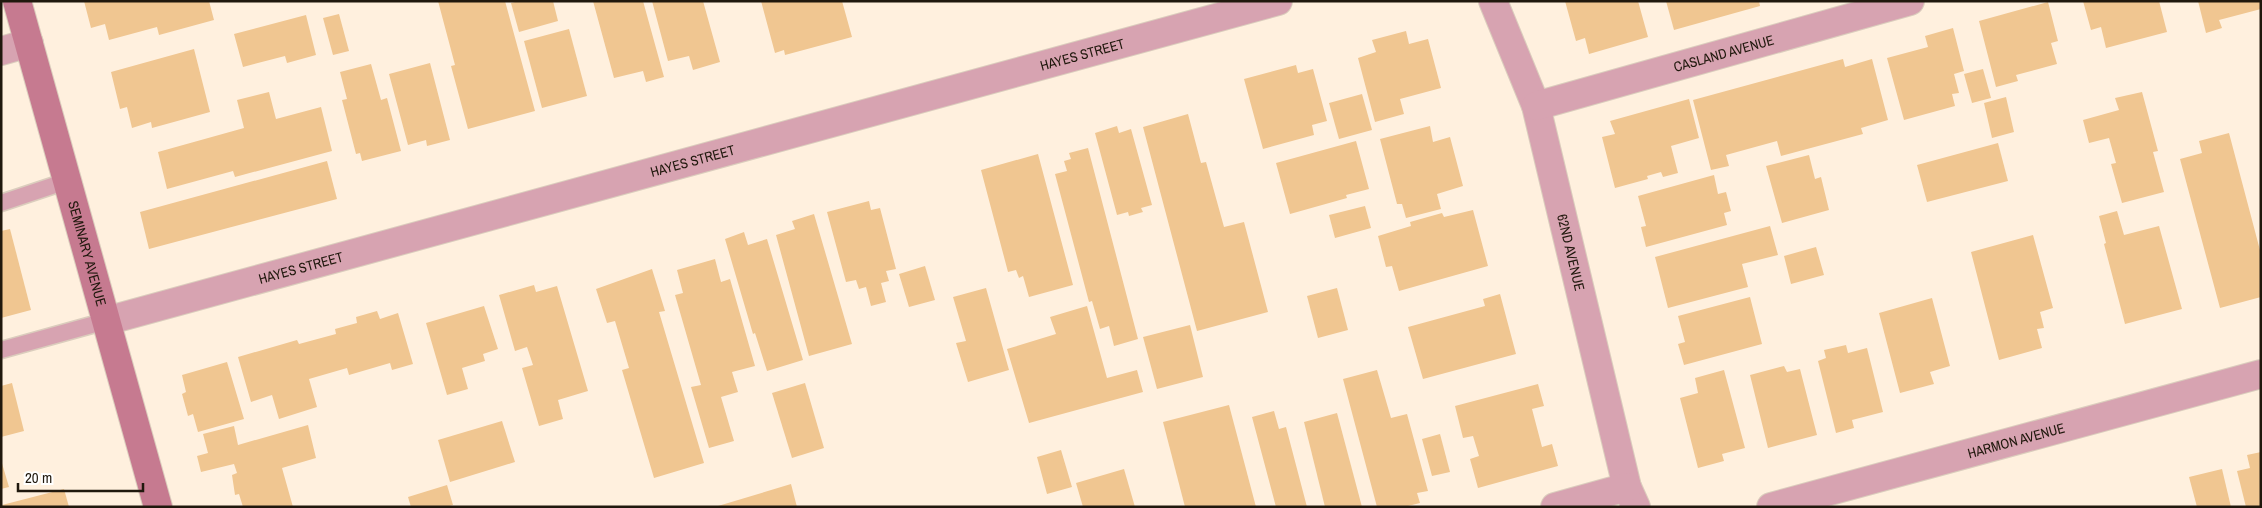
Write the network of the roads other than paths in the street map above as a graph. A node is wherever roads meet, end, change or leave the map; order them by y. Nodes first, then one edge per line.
1 (18, 1) edge
2 (1278, 1) edge
3 (1493, 1) edge
4 (1910, 1) edge
5 (29, 43) junction
6 (1, 51) edge
7 (1536, 106) junction
8 (67, 181) junction
9 (1, 203) edge
10 (106, 321) junction
11 (1, 350) edge
12 (2261, 374) edge
13 (1631, 497) edge
14 (158, 507) edge
15 (1555, 507) edge
16 (1771, 507) edge

1 - 5 street, SEMINARY AVENUE
2 - 10 street, HAYES STREET
3 - 7 street, 62ND AVENUE
4 - 7 street, CASLAND AVENUE
5 - 6 street
5 - 8 street, SEMINARY AVENUE
7 - 13 street, 62ND AVENUE
8 - 9 lane
8 - 10 street, SEMINARY AVENUE
10 - 11 lane
10 - 14 street, SEMINARY AVENUE
12 - 16 street, HARMON AVENUE
13 - 15 street

